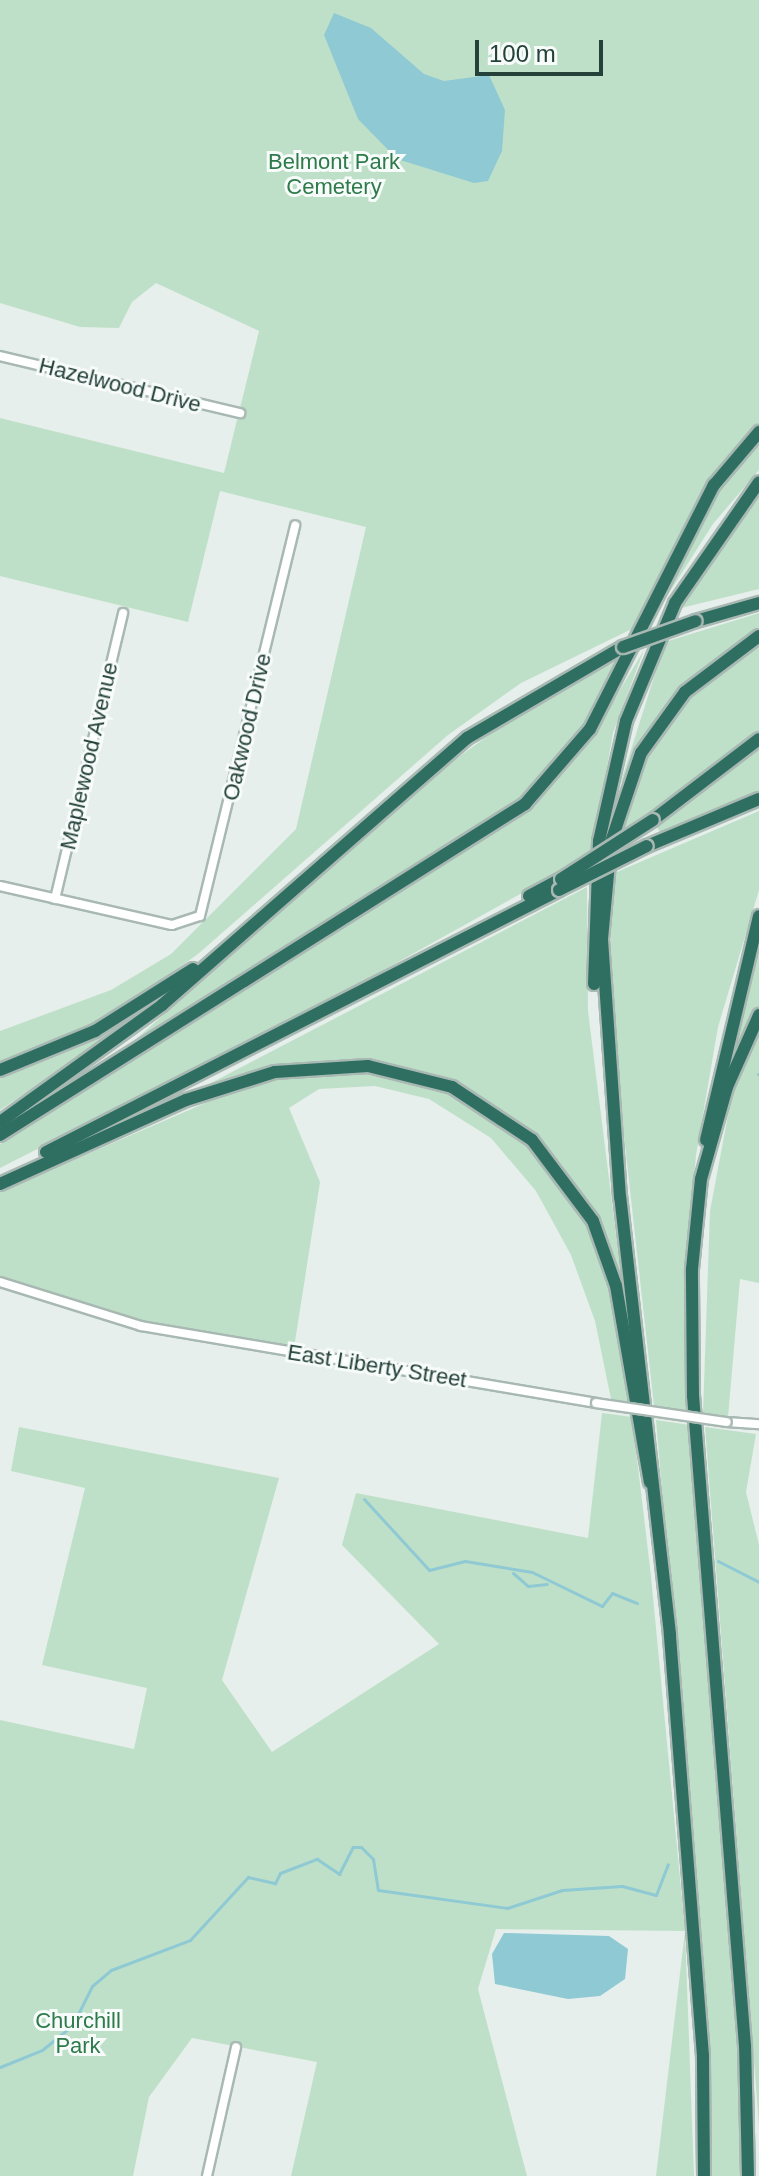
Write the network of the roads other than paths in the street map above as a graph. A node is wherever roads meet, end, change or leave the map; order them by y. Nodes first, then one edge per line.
1 (0, 356) edge
2 (240, 413) dead end
3 (759, 432) edge
4 (759, 482) edge
5 (295, 525) dead end
6 (759, 595) edge
7 (759, 603) edge
8 (123, 613) dead end
9 (698, 616) junction
10 (759, 636) edge
11 (759, 739) edge
12 (759, 799) edge
13 (313, 871) junction
14 (560, 885) junction
15 (0, 886) edge
16 (55, 899) junction
17 (759, 916) edge
18 (759, 1015) edge
19 (0, 1070) edge
20 (0, 1122) edge
21 (0, 1135) edge
22 (0, 1176) edge
23 (701, 1179) junction
24 (0, 1184) edge
25 (620, 1197) junction
26 (0, 1282) edge
27 (759, 1424) edge
28 (659, 1517) junction
29 (236, 2047) dead end
30 (207, 2176) edge
31 (704, 2176) edge
32 (748, 2176) edge

1 - 2 street, Hazelwood Drive
3 - 21 highway
4 - 25 highway
5 - 16 street, Oakwood Drive
6 - 9 highway
7 - 9 highway
8 - 16 street, Maplewood Avenue
9 - 13 highway, bridge
10 - 25 highway
11 - 14 highway, bridge
12 - 14 highway, bridge
13 - 19 highway
13 - 20 highway
14 - 22 highway
15 - 16 street
17 - 23 highway
18 - 23 highway
23 - 32 highway
24 - 28 highway
25 - 28 highway
26 - 27 street, East Liberty Street, bridge
28 - 31 highway
29 - 30 street

